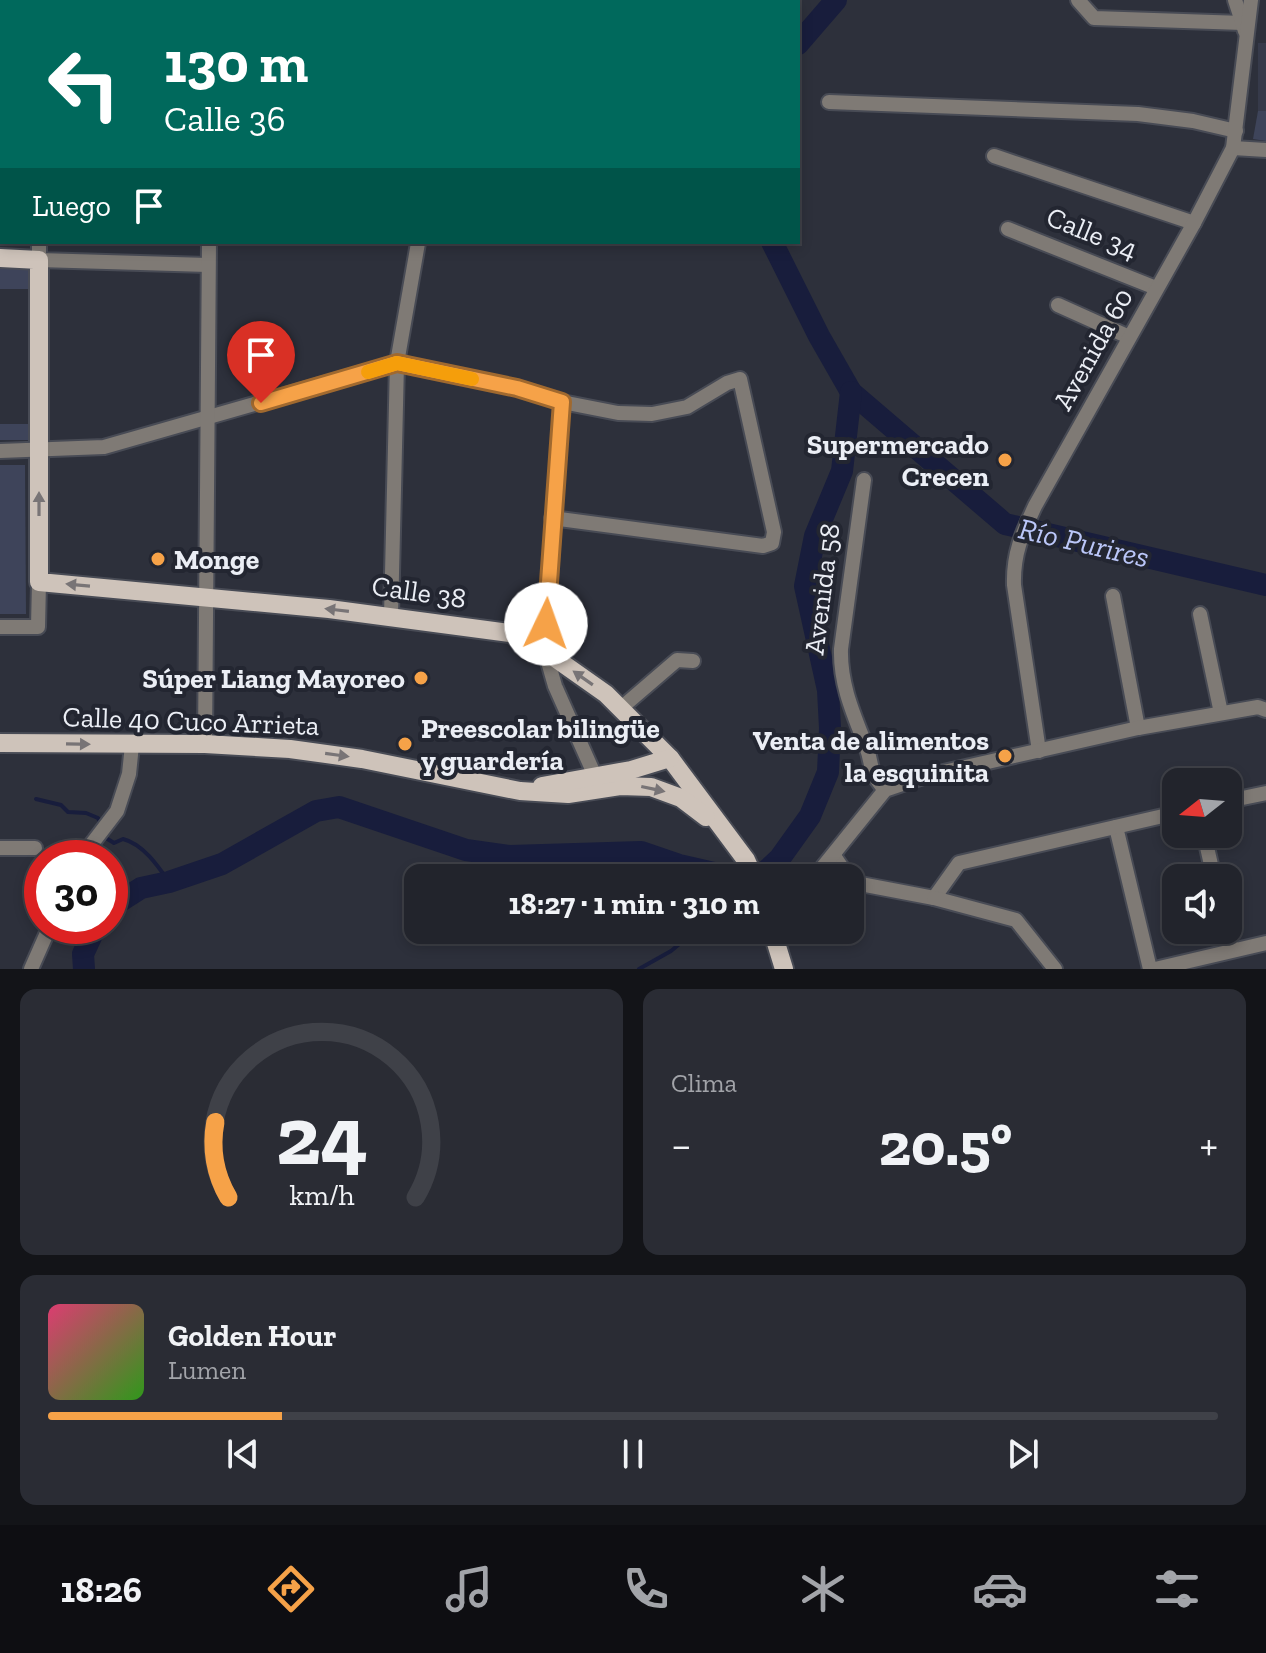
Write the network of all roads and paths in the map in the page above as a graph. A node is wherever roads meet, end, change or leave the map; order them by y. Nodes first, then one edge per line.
1 (1078, 0) edge
2 (1235, 0) edge
3 (1251, 0) edge
4 (1245, 29) junction
5 (829, 102) dead end
6 (1236, 131) junction
7 (1233, 148) junction
8 (1266, 150) edge
9 (994, 156) dead end
10 (1194, 223) junction
11 (1008, 229) dead end
12 (209, 244) edge
13 (418, 244) edge
14 (39, 251) edge
15 (0, 258) edge
16 (208, 265) junction
17 (1156, 288) junction
18 (1058, 305) dead end
19 (1129, 337) junction
20 (397, 363) junction
21 (562, 402) junction
22 (207, 419) junction
23 (39, 450) junction
24 (0, 451) edge
25 (864, 480) dead end
26 (552, 518) junction
27 (39, 582) junction
28 (1113, 596) dead end
29 (207, 597) junction
30 (1200, 614) dead end
31 (391, 616) junction
32 (0, 627) edge
33 (545, 651) junction
34 (693, 661) dead end
35 (620, 709) junction
36 (1266, 710) edge
37 (1221, 713) junction
38 (1138, 728) junction
39 (0, 743) edge
40 (205, 744) junction
41 (132, 745) junction
42 (1039, 751) junction
43 (670, 758) junction
44 (595, 776) junction
45 (885, 790) junction
46 (520, 791) junction
47 (1266, 793) edge
48 (1242, 798) edge
49 (1162, 816) edge
50 (1116, 827) junction
51 (94, 840) edge
52 (0, 848) edge
53 (24, 848) edge
54 (834, 856) junction
55 (746, 864) edge
56 (747, 864) edge
57 (827, 864) edge
58 (839, 864) edge
59 (864, 884) edge
60 (934, 898) junction
61 (1266, 943) edge
62 (42, 944) edge
63 (776, 944) edge
64 (1230, 944) edge
65 (1232, 950) junction
66 (31, 969) edge
67 (784, 969) edge
68 (1055, 969) edge
69 (1153, 969) edge

1 - 4 street
2 - 4 street
3 - 4 street, Avenida 60
4 - 6 street, Avenida 60
5 - 6 street
6 - 7 street, Avenida 60
7 - 8 street
7 - 10 street, Avenida 60
9 - 10 street
10 - 17 street, Avenida 60
11 - 17 street, Calle 34
12 - 16 street
13 - 20 street
14 - 15 main road
14 - 16 street
14 - 23 main road
16 - 22 street
17 - 19 street, Avenida 60
18 - 19 street
19 - 42 street, Avenida 60
20 - 21 street
20 - 22 street
20 - 31 street
21 - 26 street
21 - 26 street, Avenida 58
22 - 23 street
22 - 29 street
23 - 24 street
27 -> 23 main road
25 - 45 street, Avenida 58
26 - 33 street
29 -> 27 main road, Calle 38
27 - 32 street
28 - 38 street
31 -> 29 main road, Calle 38
29 - 40 street
30 - 37 street
31 - 33 main road, Calle 38
35 -> 33 main road, Calle 38
33 - 44 street
34 - 35 street
35 - 43 main road, Calle 38
36 - 37 street
37 - 38 street
38 - 42 street
39 -> 41 main road, Calle 40 Cuco Arrieta
40 - 41 main road, Calle 40 Cuco Arrieta
40 -> 46 main road, Calle 40 Cuco Arrieta
41 - 51 street
42 - 45 street
43 - 44 main road
43 - 56 main road, Calle 38
44 - 46 main road
45 - 54 street
46 -> 55 main road
47 - 48 street
49 - 50 street
50 - 60 street
50 - 69 street
52 - 53 street
54 - 57 street
54 - 58 street
59 - 60 street
60 - 68 street
61 - 65 street
62 - 66 street
63 - 67 main road
64 - 65 street
65 - 69 street

